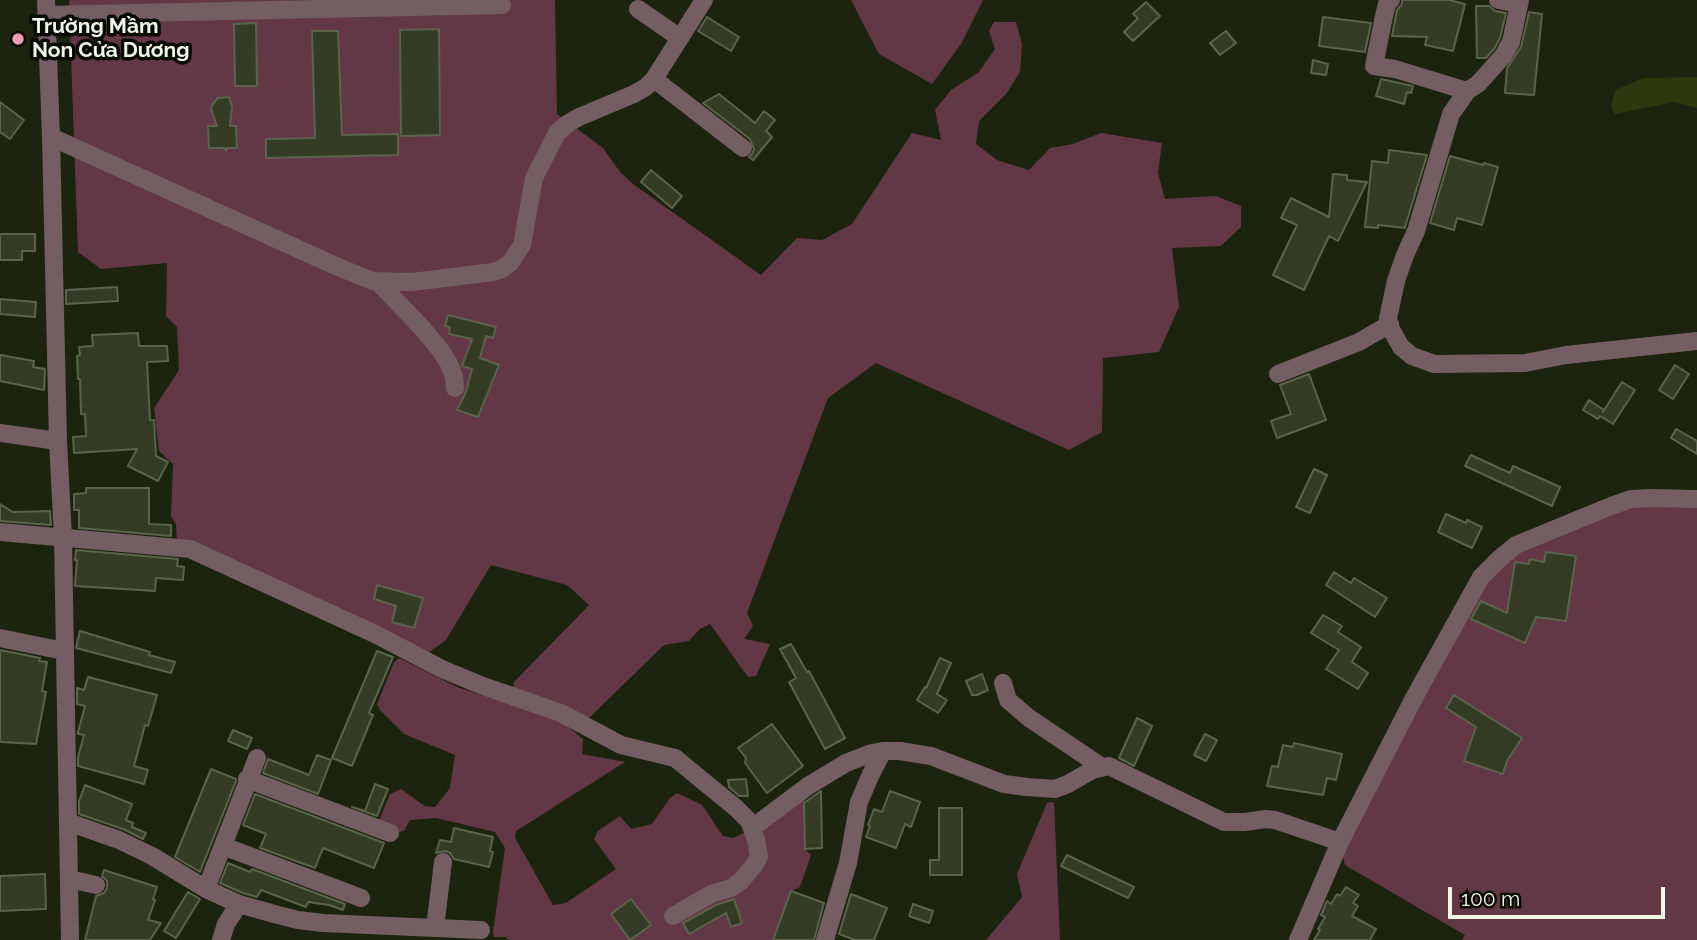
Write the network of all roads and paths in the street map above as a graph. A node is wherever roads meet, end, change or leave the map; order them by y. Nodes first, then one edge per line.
1 (704, 0) edge
2 (1391, 0) edge
3 (1498, 0) edge
4 (1520, 2) edge
5 (502, 5) dead end
6 (46, 7) edge
7 (638, 9) dead end
8 (680, 38) junction
9 (654, 79) junction
10 (1467, 91) junction
11 (51, 137) junction
12 (743, 148) dead end
13 (378, 282) junction
14 (1390, 324) junction
15 (1697, 341) edge
16 (1278, 374) dead end
17 (455, 388) dead end
18 (0, 433) edge
19 (58, 441) junction
20 (1697, 499) edge
21 (0, 532) edge
22 (63, 538) junction
23 (0, 638) edge
24 (64, 651) junction
25 (1003, 683) dead end
26 (883, 751) junction
27 (257, 758) dead end
28 (1102, 767) junction
29 (247, 779) junction
30 (68, 822) junction
31 (752, 828) junction
32 (390, 833) dead end
33 (1340, 842) junction
34 (223, 846) junction
35 (443, 862) dead end
36 (69, 879) junction
37 (96, 885) dead end
38 (206, 889) junction
39 (361, 898) dead end
40 (239, 904) junction
41 (673, 916) dead end
42 (435, 928) junction
43 (481, 930) dead end
44 (70, 940) edge
45 (221, 940) edge
46 (825, 940) edge
47 (1298, 940) edge

1 - 8 street
2 - 10 street
3 - 4 street
4 - 10 street
5 - 6 street
6 - 11 street
7 - 8 street
8 - 9 street
9 - 12 street
9 - 13 street
10 - 14 street
11 - 13 street
11 - 19 street
13 - 17 street
14 - 15 street
14 - 16 street
18 - 19 street
19 - 22 street
20 - 33 street
21 - 22 street
22 - 24 street
22 - 31 street
23 - 24 street
24 - 30 street
25 - 28 street
26 - 28 street
26 - 31 street
26 - 46 street
27 - 29 street
28 - 33 street
29 - 32 street
29 - 34 street
30 - 36 street
30 - 38 street
31 - 41 street
33 - 47 street
34 - 38 street
34 - 39 street
35 - 42 street
36 - 37 street
36 - 44 street
38 - 40 street
40 - 42 street
40 - 45 street
42 - 43 street

